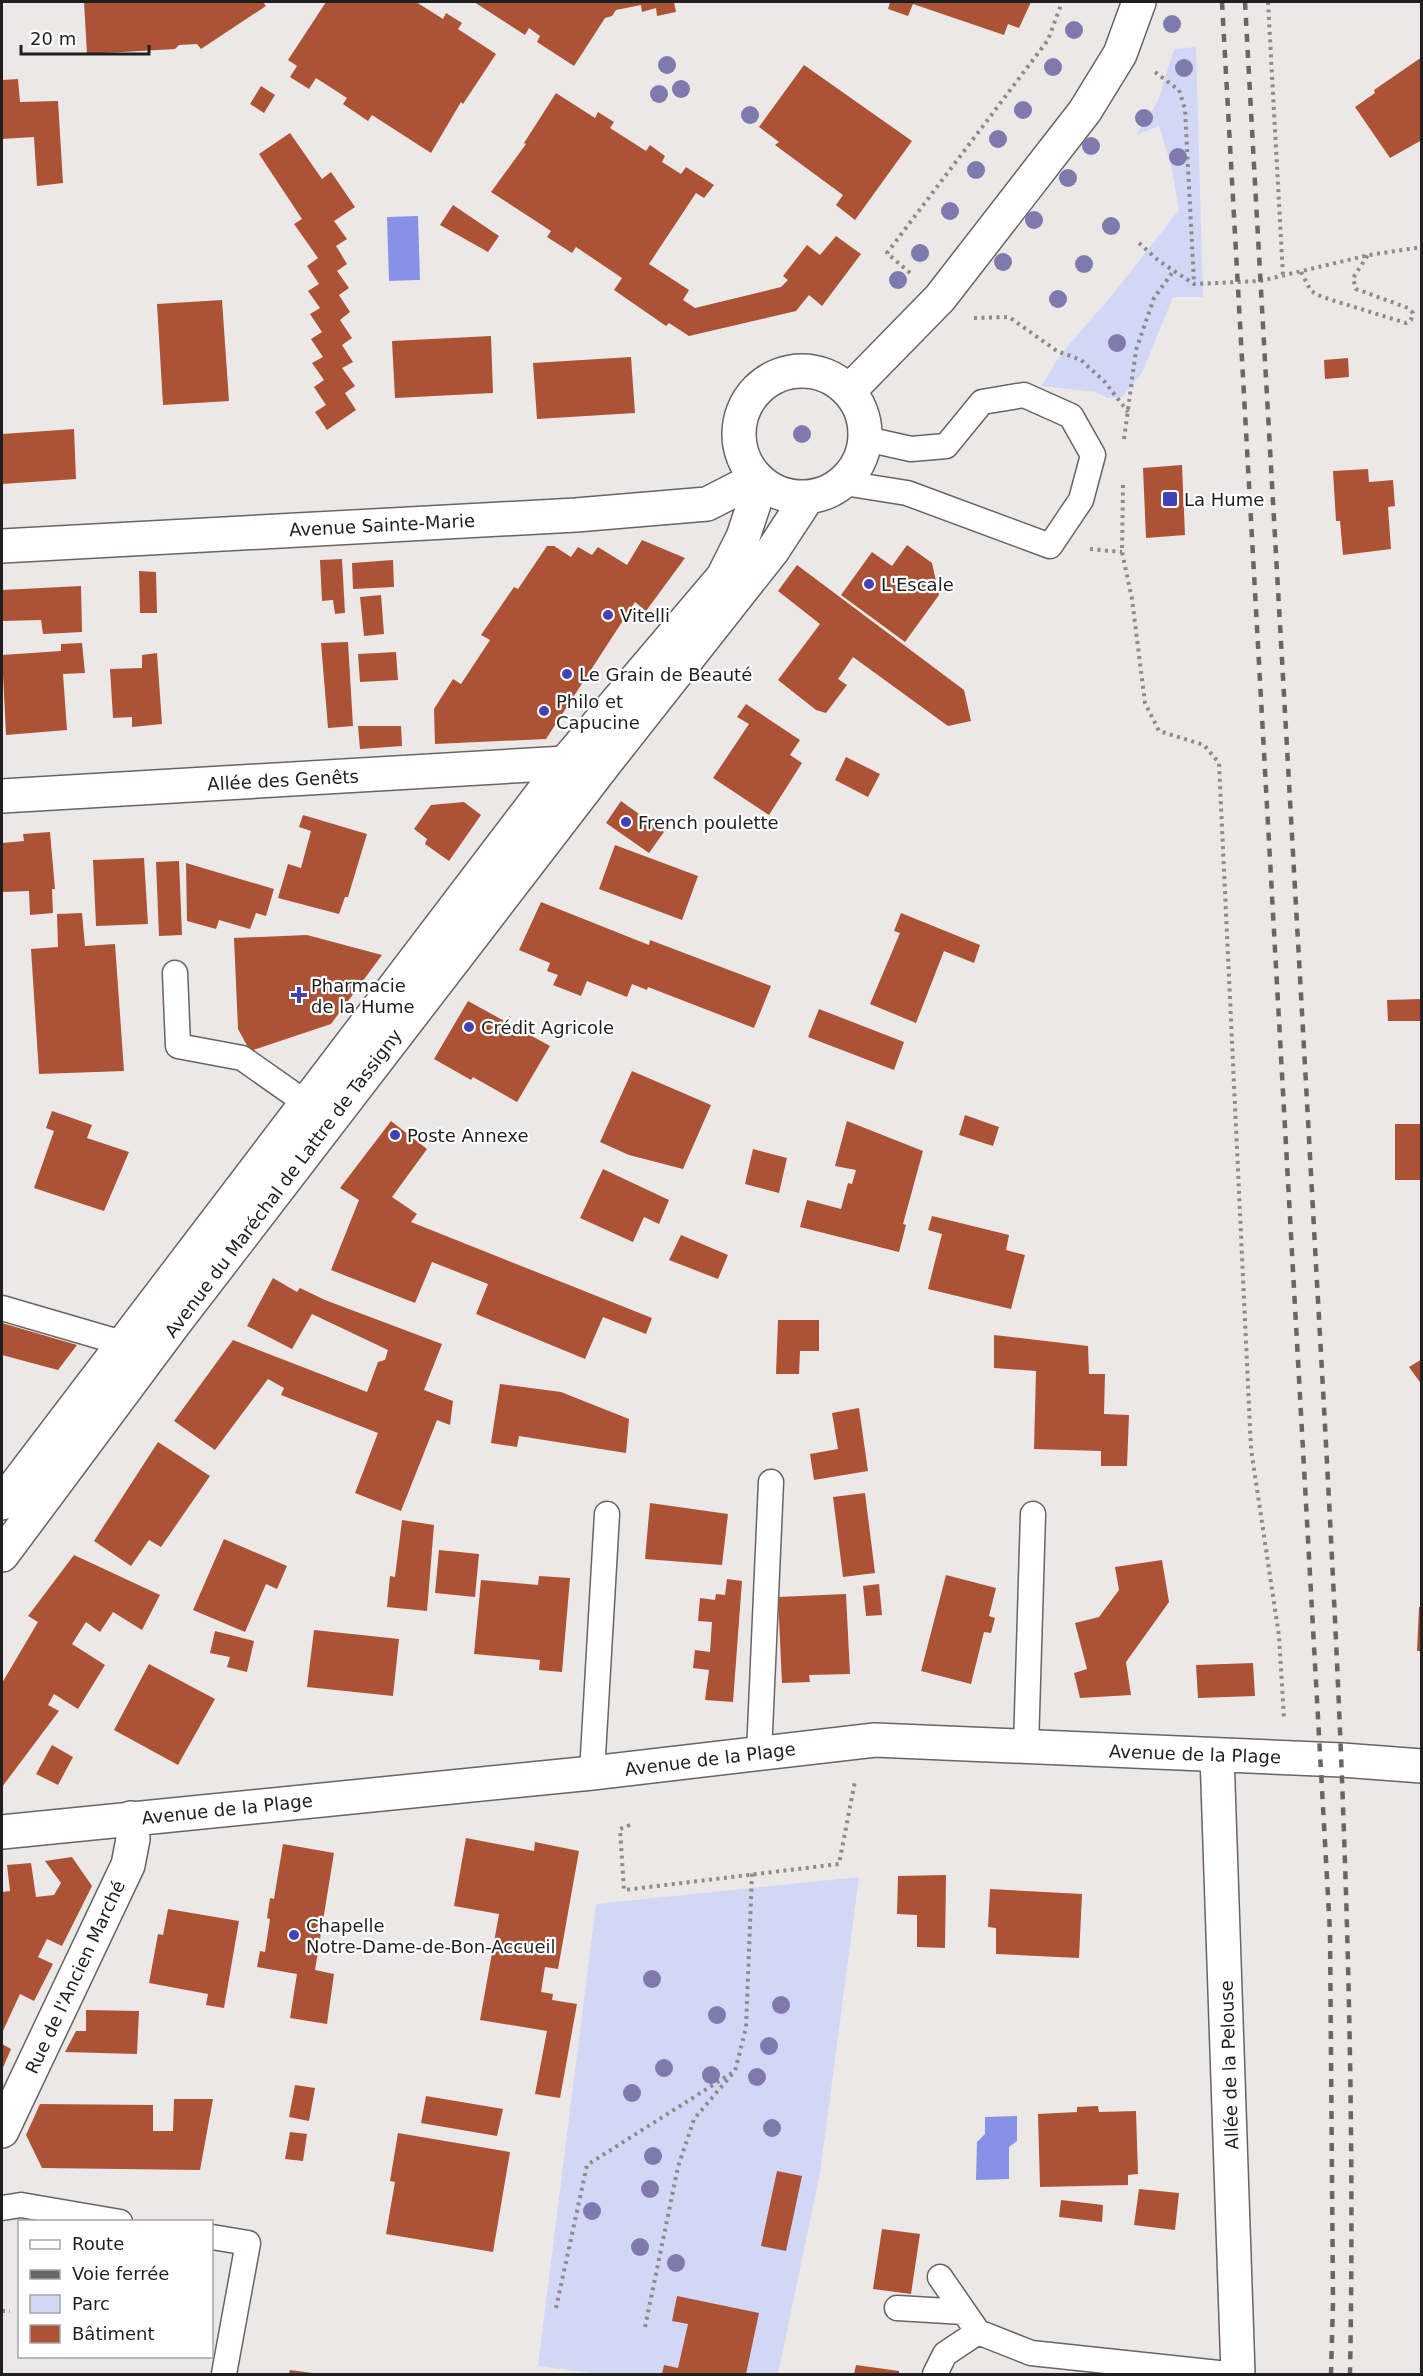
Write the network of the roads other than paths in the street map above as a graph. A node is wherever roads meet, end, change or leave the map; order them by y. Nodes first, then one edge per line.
1 (1139, 2) edge
2 (850, 390) junction
3 (866, 439) junction
4 (759, 481) junction
5 (844, 483) junction
6 (807, 498) junction
7 (2, 546) edge
8 (566, 763) junction
9 (2, 796) edge
10 (175, 973) dead end
11 (306, 1103) junction
12 (2, 1308) edge
13 (122, 1343) junction
14 (771, 1482) dead end
15 (2, 1503) edge
16 (607, 1514) dead end
17 (1033, 1514) dead end
18 (2, 1555) edge
19 (1026, 1747) junction
20 (759, 1754) junction
21 (1217, 1755) junction
22 (1422, 1766) edge
23 (592, 1773) junction
24 (131, 1818) junction
25 (2, 1832) edge
26 (2, 2131) edge
27 (2, 2208) edge
28 (108, 2220) edge
29 (213, 2237) edge
30 (940, 2277) dead end
31 (897, 2308) dead end
32 (964, 2312) junction
33 (978, 2332) junction
34 (224, 2374) edge
35 (935, 2374) edge
36 (1228, 2374) edge
37 (1238, 2374) edge

1 - 2 street
2 - 3 street
2 - 4 street
3 - 5 street
3 - 5 lane
4 - 6 street
4 - 7 street, Avenue Sainte-Marie
4 - 8 street, Avenue du Maréchal de Lattre de Tassigny
5 - 6 street
6 - 18 street, Avenue du Maréchal de Lattre de Tassigny
8 - 9 street, Allée des Genêts
8 - 11 street, Avenue du Maréchal de Lattre de Tassigny
10 - 11 lane
11 - 13 street, Avenue du Maréchal de Lattre de Tassigny
12 - 13 lane
13 - 15 street, Avenue du Maréchal de Lattre de Tassigny
14 - 20 lane
16 - 23 lane
17 - 19 lane
19 - 20 street, Avenue de la Plage
19 - 21 street, Avenue de la Plage
20 - 23 street, Avenue de la Plage
21 - 22 street, Avenue de la Plage
21 - 37 street, Allée de la Pelouse
23 - 24 street, Avenue de la Plage
24 - 25 street, Avenue de la Plage
24 - 26 street, Rue de l'Ancien Marché
27 - 28 lane
29 - 34 lane
30 - 32 lane
31 - 32 lane
32 - 33 lane
33 - 35 lane
33 - 36 lane

